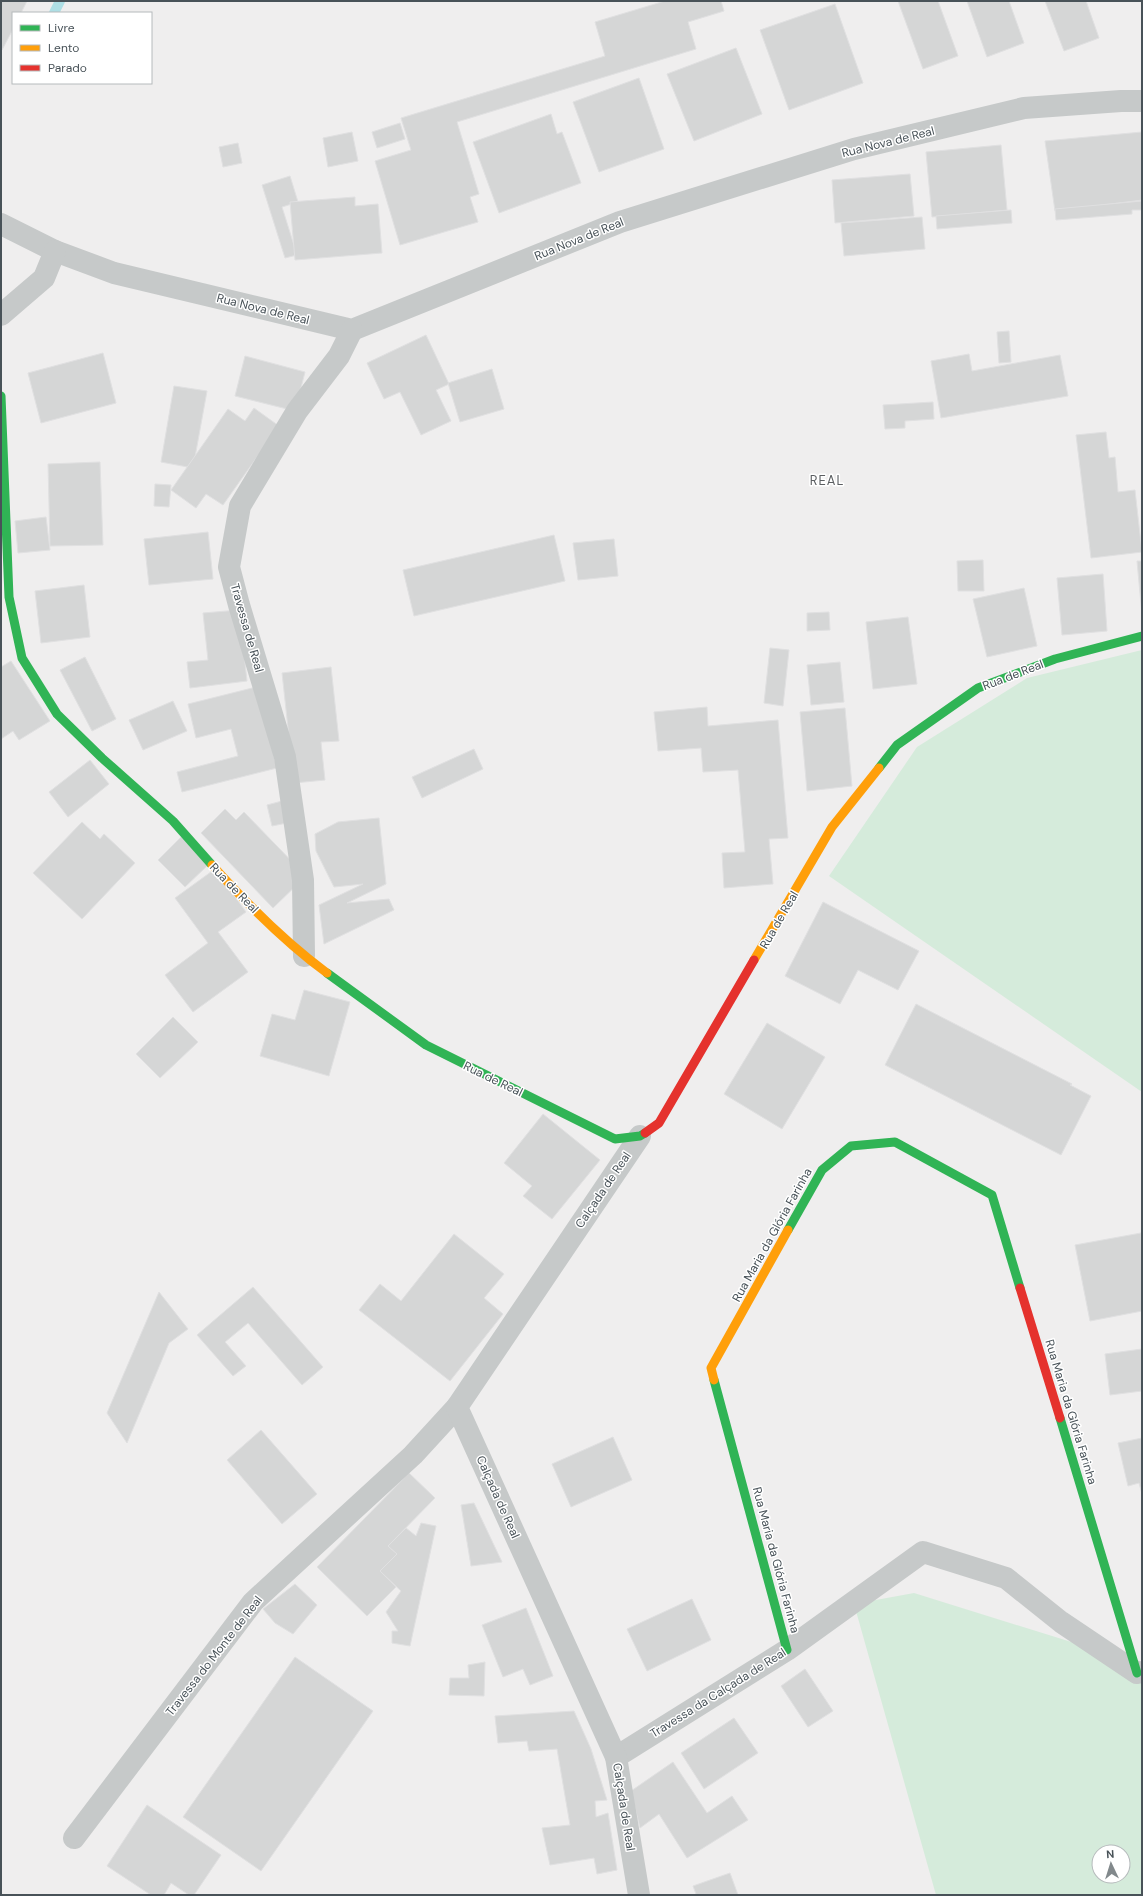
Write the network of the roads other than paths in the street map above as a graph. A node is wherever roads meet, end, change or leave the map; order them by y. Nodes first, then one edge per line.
1 (1142, 101) edge
2 (1, 224) edge
3 (55, 251) junction
4 (1, 315) edge
5 (352, 330) junction
6 (1, 396) edge
7 (1142, 636) edge
8 (304, 956) junction
9 (640, 1136) junction
10 (457, 1407) junction
11 (787, 1650) junction
12 (1140, 1673) edge
13 (616, 1757) junction
14 (74, 1838) dead end
15 (639, 1895) edge

1 - 5 street, Rua Nova de Real
2 - 3 street, Rua Nova de Real
3 - 4 street
3 - 5 street, Rua Nova de Real
5 - 8 street, Travessa de Real
6 - 8 street, Rua de Real
7 - 9 street, Rua de Real
8 - 9 street, Rua de Real
9 - 10 street, Calçada de Real
10 - 13 street, Calçada de Real
10 - 14 street, Travessa do Monte de Real
11 - 12 street, Travessa da Calçada de Real
11 - 12 street, Rua Maria da Glória Farinha
11 - 13 street, Travessa da Calçada de Real
13 - 15 street, Calçada de Real

